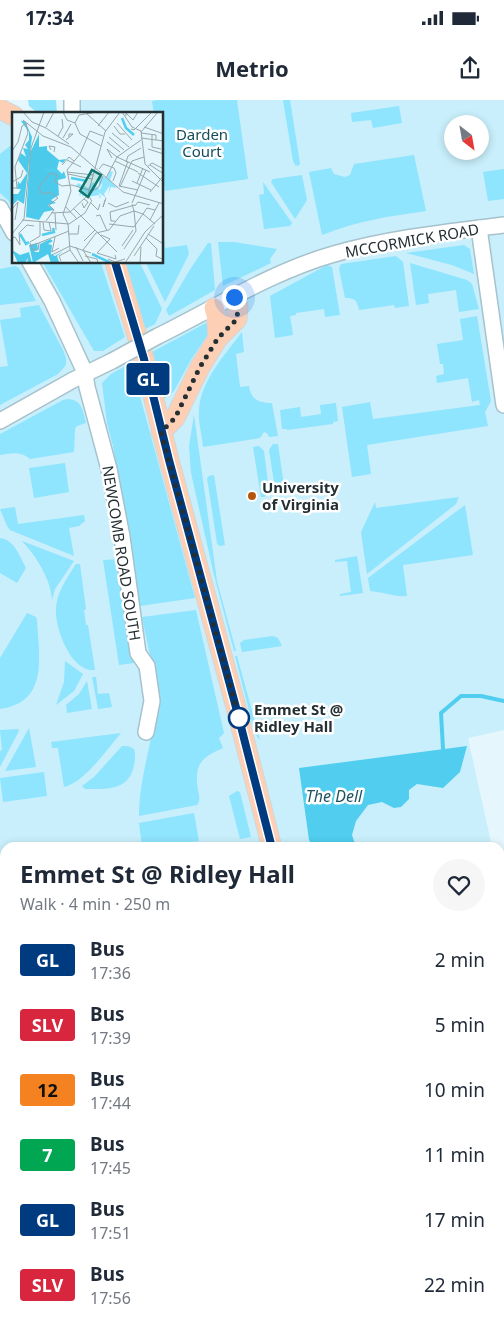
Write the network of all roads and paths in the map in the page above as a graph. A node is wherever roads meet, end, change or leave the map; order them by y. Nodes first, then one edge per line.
1 (0, 109) edge
2 (12, 115) edge
3 (0, 208) edge
4 (504, 225) edge
5 (479, 228) junction
6 (12, 229) edge
7 (31, 264) edge
8 (116, 264) edge
9 (234, 297) junction
10 (214, 308) junction
11 (218, 338) junction
12 (85, 374) junction
13 (504, 406) edge
14 (0, 421) edge
15 (161, 432) junction
16 (146, 732) dead end
17 (270, 842) edge

1 - 2 main road
3 - 6 street
4 - 5 street, MCCORMICK ROAD
5 - 9 street, MCCORMICK ROAD
5 - 13 street
7 - 12 street, NEWCOMB ROAD SOUTH
8 - 15 main road
9 - 10 street, MCCORMICK ROAD
9 - 11 main road
10 - 11 main road
10 - 12 street, MCCORMICK ROAD, bridge
11 - 15 main road
12 - 14 street, MCCORMICK ROAD
12 - 16 street, NEWCOMB ROAD SOUTH
15 - 17 main road

